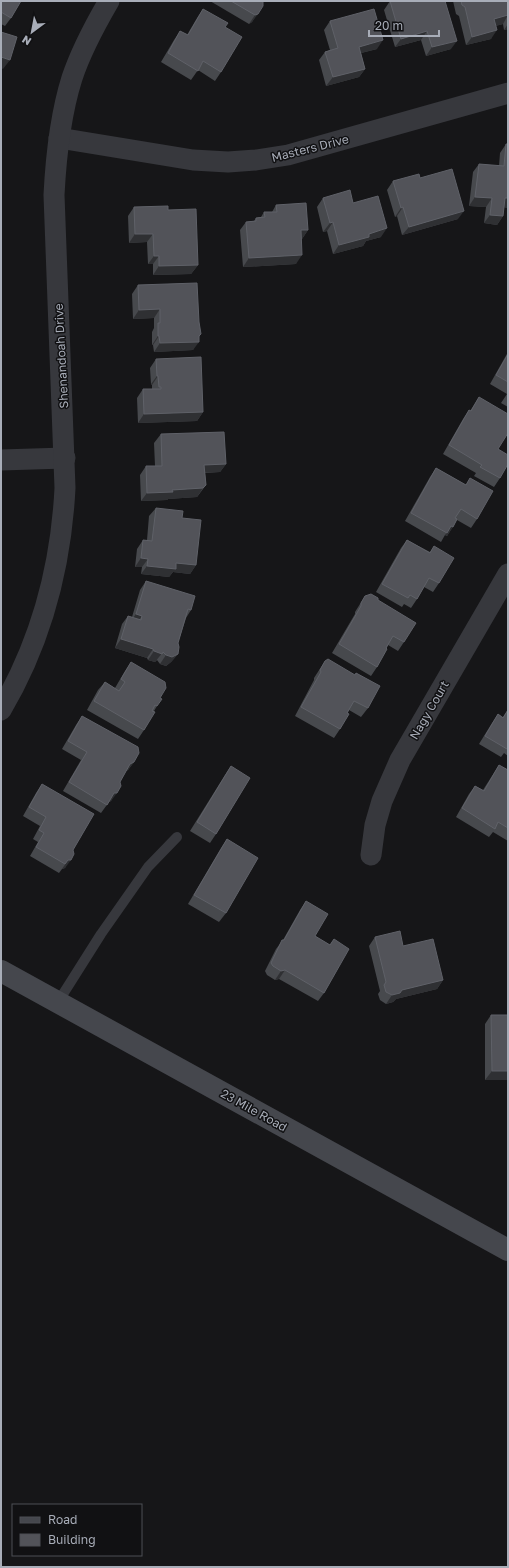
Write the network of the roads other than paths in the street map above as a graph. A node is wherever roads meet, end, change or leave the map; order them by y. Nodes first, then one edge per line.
1 (109, 1) edge
2 (508, 93) edge
3 (59, 138) junction
4 (65, 458) junction
5 (1, 460) edge
6 (508, 574) edge
7 (1, 710) edge
8 (177, 837) dead end
9 (371, 855) dead end
10 (1, 971) edge
11 (58, 1002) junction
12 (508, 1250) edge

1 - 3 street, Shenandoah Drive
2 - 3 street, Masters Drive
3 - 4 street, Shenandoah Drive
4 - 5 street
4 - 7 street, Shenandoah Drive
6 - 9 street, Nagy Court
8 - 11 lane
10 - 11 main road, 23 Mile Road
11 - 12 main road, 23 Mile Road

